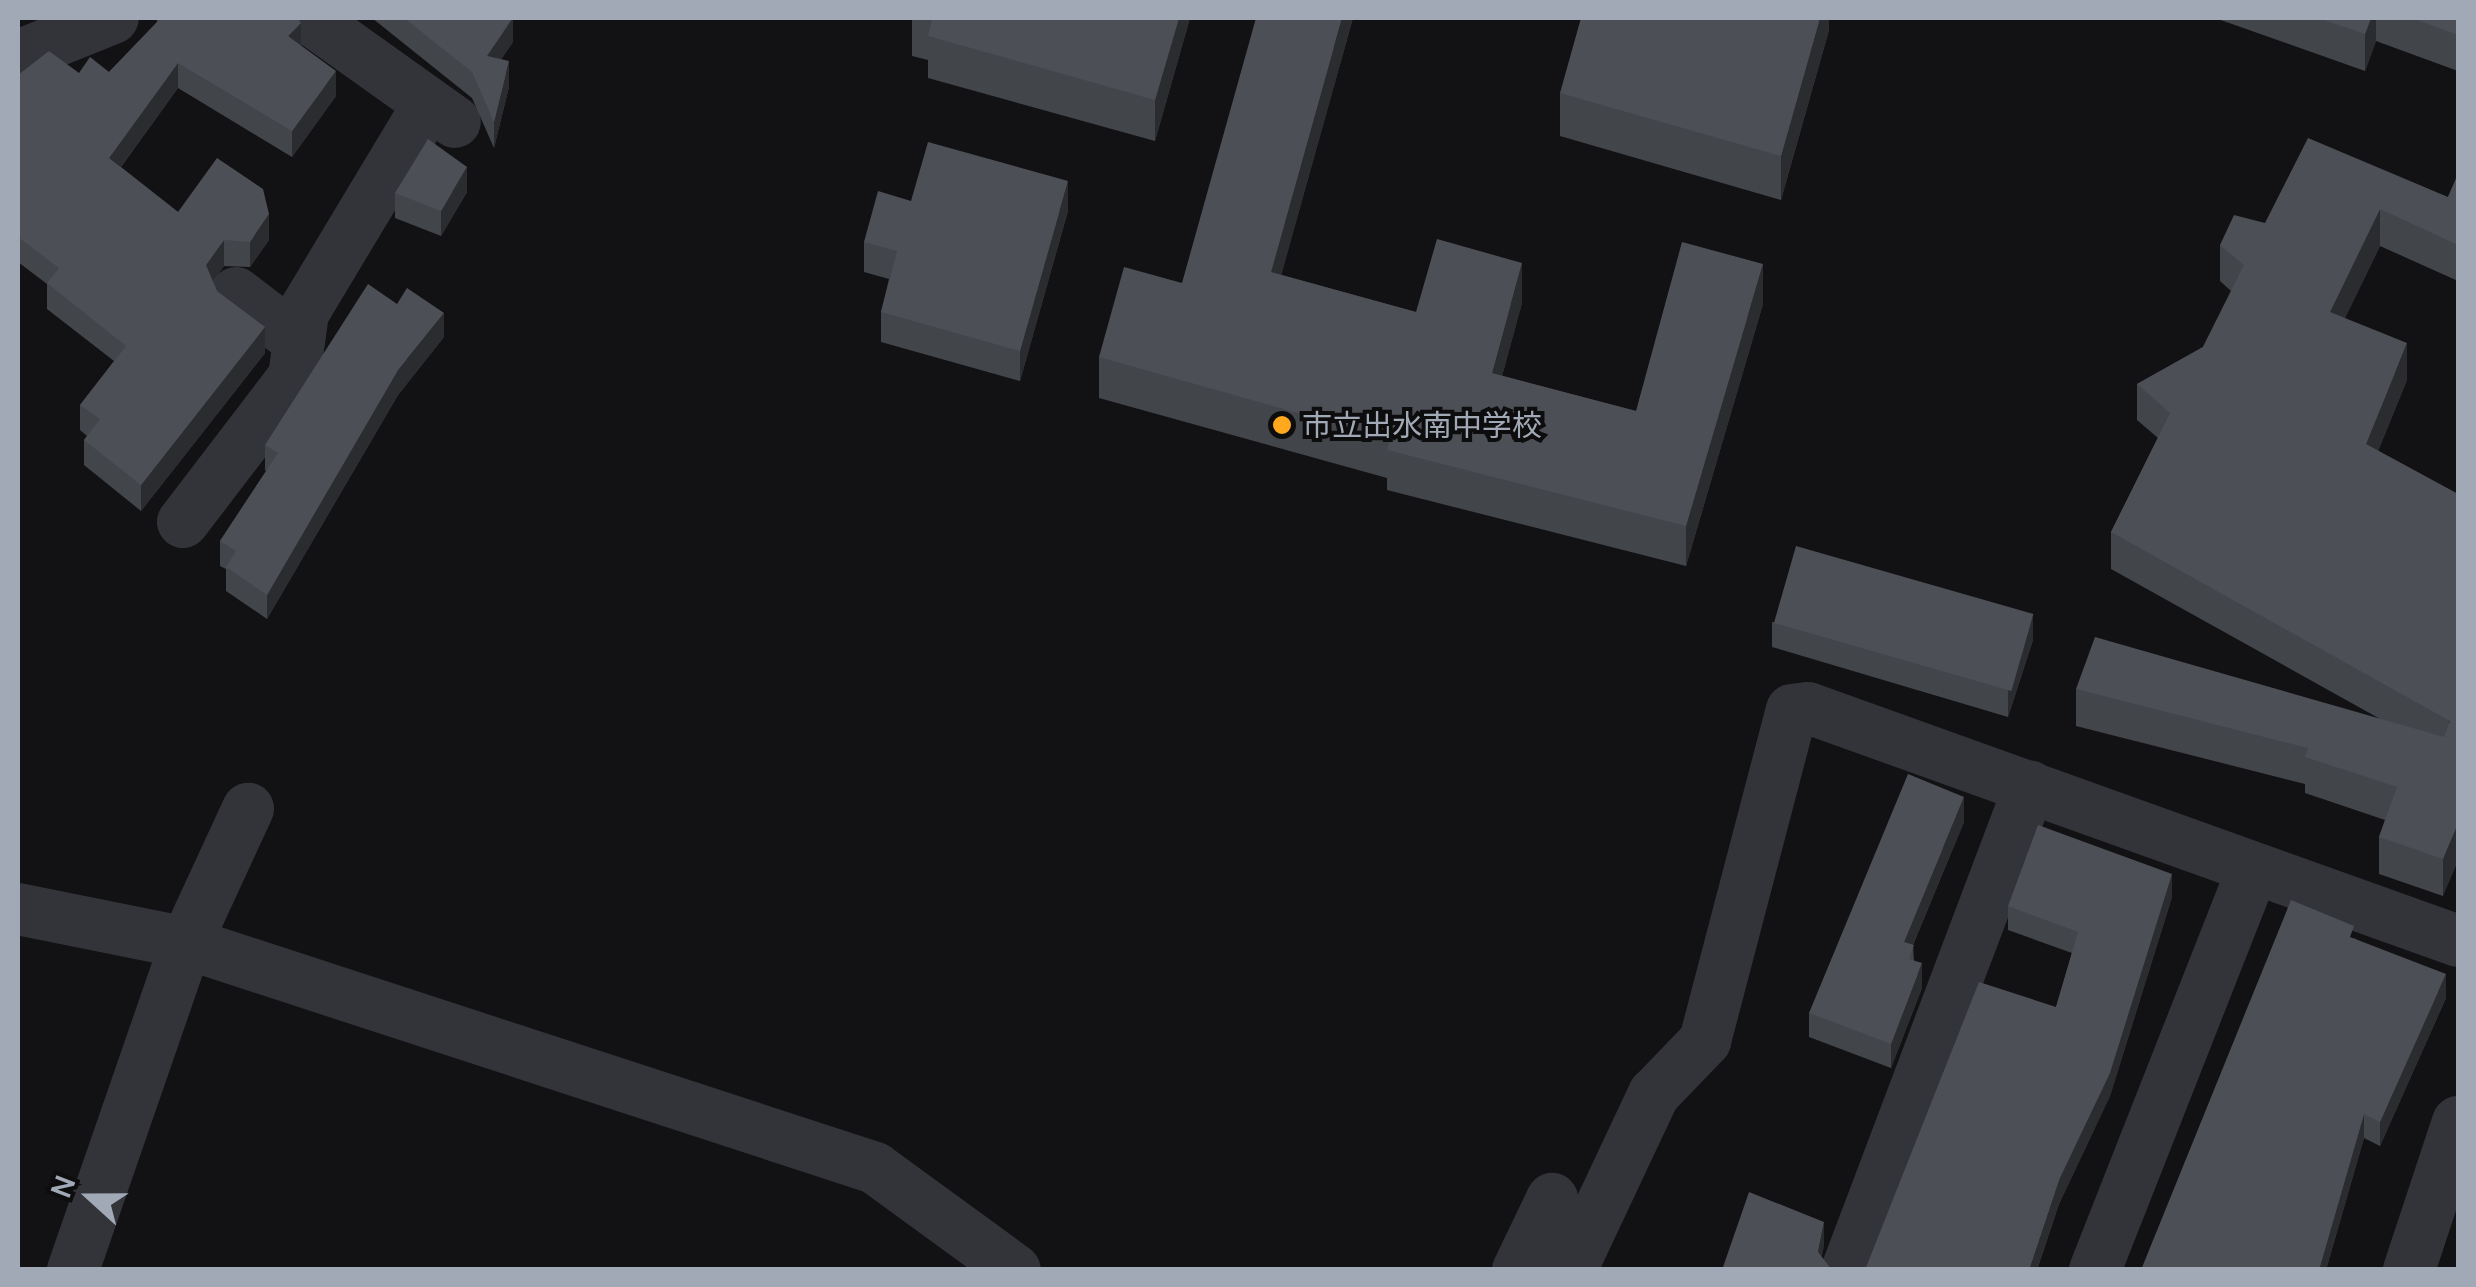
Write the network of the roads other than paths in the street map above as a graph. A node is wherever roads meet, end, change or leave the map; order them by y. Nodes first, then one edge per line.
1 (113, 18) edge
2 (308, 18) edge
3 (18, 56) edge
4 (236, 293) dead end
5 (300, 341) junction
6 (184, 522) dead end
7 (2030, 786) junction
8 (248, 809) dead end
9 (2253, 869) junction
10 (18, 909) edge
11 (2458, 941) edge
12 (186, 943) junction
13 (2458, 1122) edge
14 (1552, 1199) dead end
15 (74, 1270) edge
16 (1016, 1270) edge
17 (1518, 1270) edge
18 (1571, 1270) edge
19 (1847, 1270) edge
20 (2095, 1270) edge
21 (2408, 1270) edge

1 - 3 street
2 - 5 street
4 - 5 street
5 - 6 street
7 - 9 street
7 - 18 street
7 - 19 street
8 - 12 street
9 - 11 street
9 - 20 street
10 - 12 street
12 - 15 street
12 - 16 street
13 - 21 street
14 - 17 street

